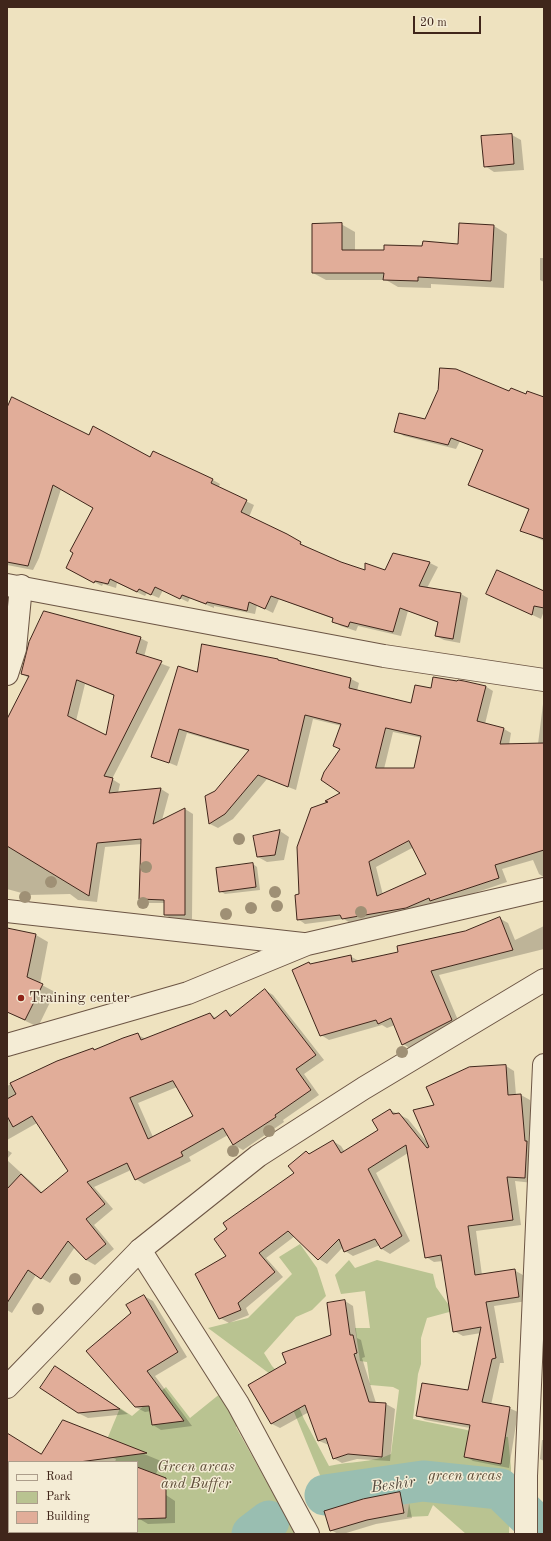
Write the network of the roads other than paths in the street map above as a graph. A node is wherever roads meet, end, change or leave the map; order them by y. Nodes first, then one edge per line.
1 (14, 585) edge
2 (7, 674) edge
3 (544, 680) edge
4 (544, 889) edge
5 (7, 911) edge
6 (307, 944) junction
7 (544, 980) edge
8 (7, 1045) edge
9 (544, 1065) edge
10 (140, 1250) junction
11 (7, 1387) edge
12 (535, 1480) edge
13 (308, 1534) edge
14 (526, 1534) edge

1 - 2 street
1 - 3 street
4 - 6 street
5 - 6 street
6 - 8 street
7 - 10 street
9 - 12 street
10 - 11 street
10 - 13 street
12 - 14 street

